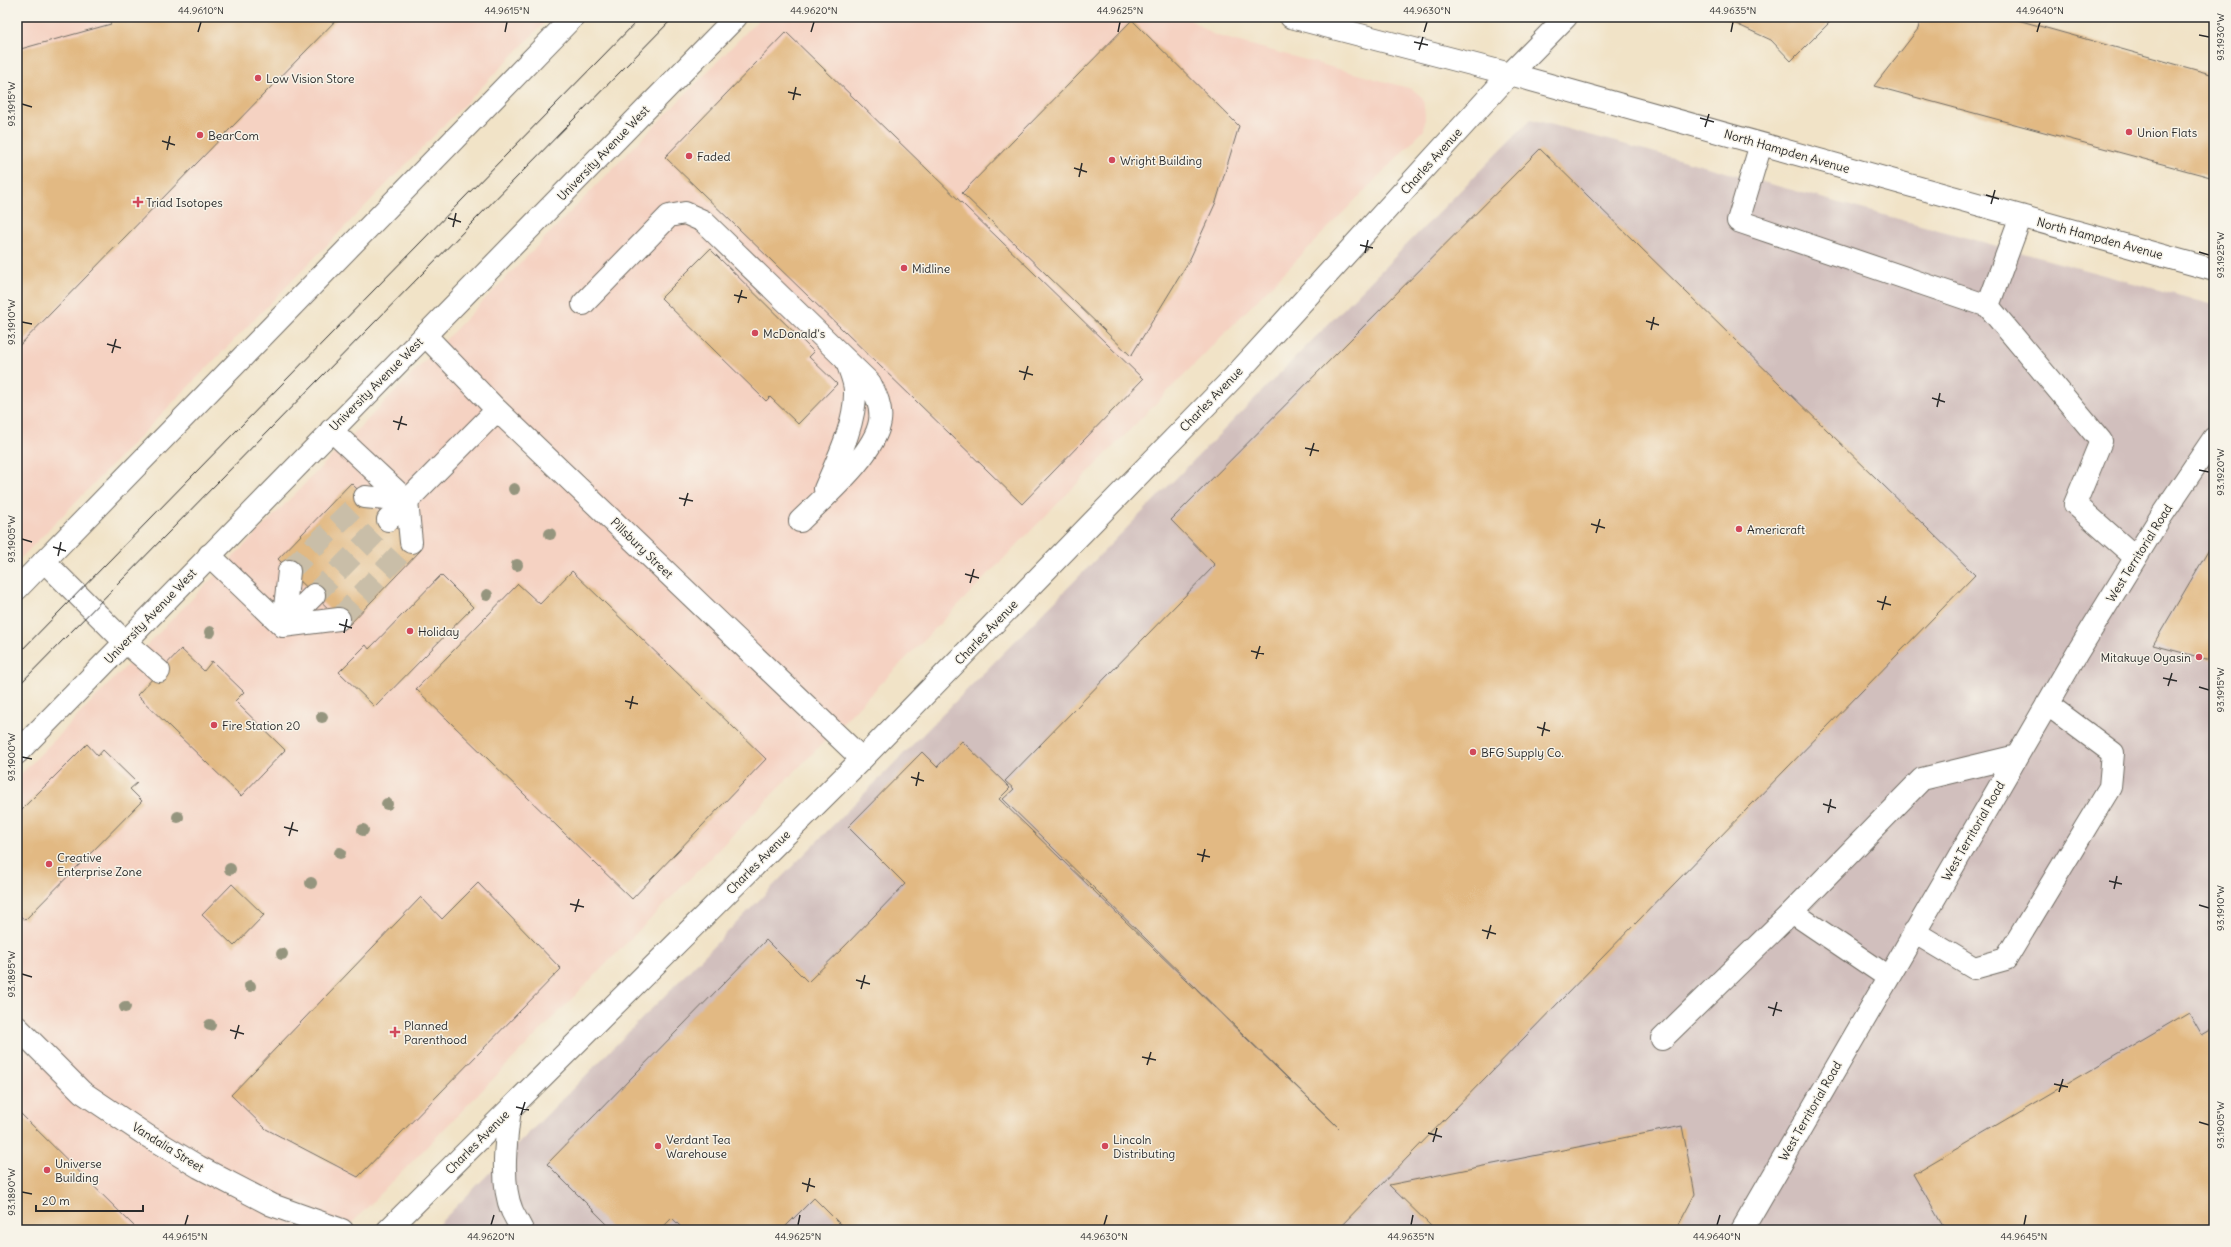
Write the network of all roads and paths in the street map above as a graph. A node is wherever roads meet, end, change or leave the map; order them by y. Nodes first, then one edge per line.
1 (573, 17) edge
2 (736, 17) edge
3 (1291, 17) edge
4 (1566, 17) edge
5 (1510, 74) junction
6 (1761, 144) junction
7 (2021, 216) junction
8 (2214, 270) edge
9 (583, 304) dead end
10 (1988, 306) junction
11 (425, 335) junction
12 (847, 361) junction
13 (497, 410) junction
14 (331, 430) junction
15 (2214, 438) edge
16 (365, 497) dead end
17 (407, 501) junction
18 (820, 501) junction
19 (388, 520) tunnel mouth
20 (800, 521) dead end
21 (411, 542) dead end
22 (209, 555) junction
23 (2135, 557) junction
24 (44, 561) junction
25 (289, 571) tunnel mouth
26 (17, 589) edge
27 (314, 595) tunnel mouth
28 (339, 619) tunnel mouth
29 (283, 626) junction
30 (124, 641) junction
31 (159, 671) dead end
32 (2047, 704) junction
33 (17, 753) edge
34 (2017, 756) junction
35 (862, 759) junction
36 (1792, 912) junction
37 (1914, 932) junction
38 (1888, 977) junction
39 (17, 1027) edge
40 (1662, 1039) dead end
41 (510, 1108) junction
42 (342, 1230) edge
43 (388, 1230) edge
44 (522, 1230) edge
45 (1742, 1230) edge

1 - 24 street
2 - 11 street, University Avenue West
3 - 5 street, North Hampden Avenue
4 - 5 street, Charles Avenue
5 - 6 street, North Hampden Avenue
5 - 35 street, Charles Avenue
6 - 7 street, North Hampden Avenue
6 - 10 street
7 - 8 street, North Hampden Avenue
7 - 10 street
9 - 12 street
10 - 23 street
11 - 13 street, Pillsbury Street
11 - 14 street, University Avenue West
12 - 18 street
12 - 18 street
13 - 17 street
13 - 35 street, Pillsbury Street
14 - 17 street
14 - 22 street, University Avenue West
15 - 23 street, West Territorial Road
16 - 17 street
17 - 19 street
17 - 21 street
18 - 20 street
22 - 29 street
22 - 30 street, University Avenue West
23 - 32 street, West Territorial Road
24 - 26 street
24 - 30 street
25 - 29 street
27 - 29 street
28 - 29 street
30 - 31 street
30 - 33 street, University Avenue West
32 - 34 street, West Territorial Road
32 - 37 street
34 - 36 street
34 - 37 street, West Territorial Road
35 - 41 street, Charles Avenue
36 - 38 street
36 - 40 street
37 - 38 street, West Territorial Road
38 - 45 street, West Territorial Road
39 - 42 street, Vandalia Street
41 - 43 street, Charles Avenue
41 - 44 street

